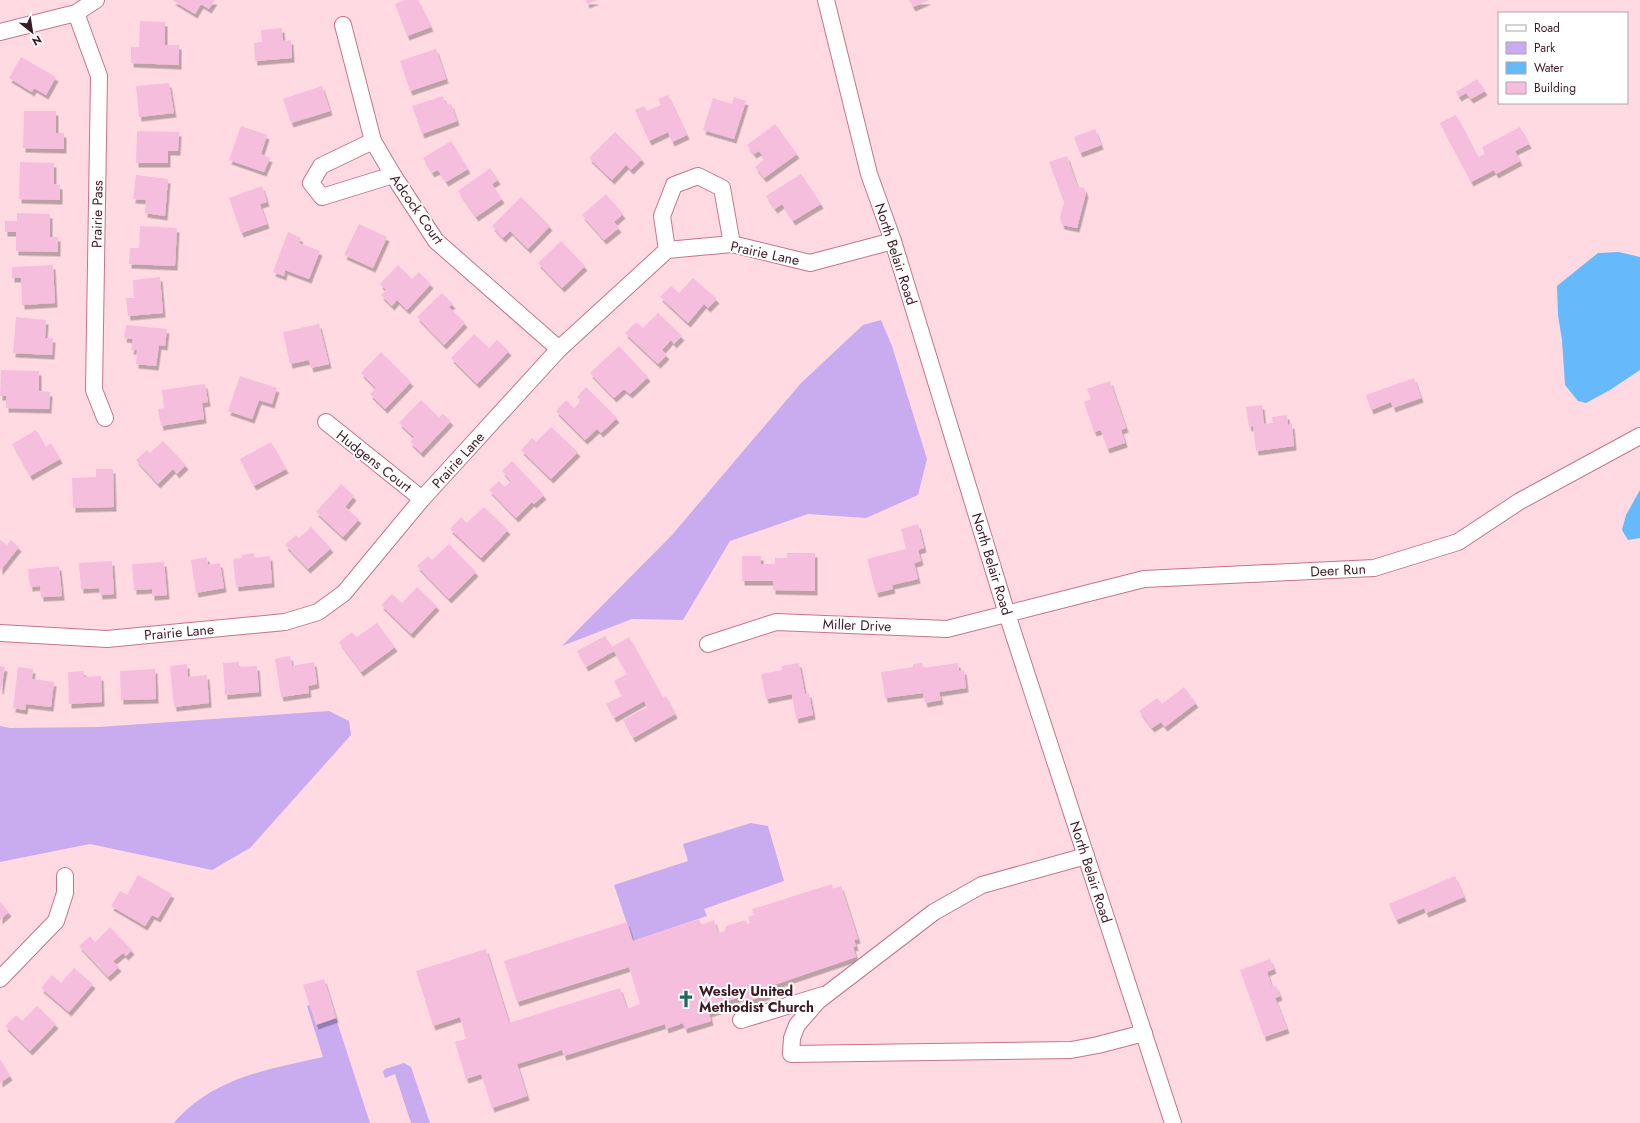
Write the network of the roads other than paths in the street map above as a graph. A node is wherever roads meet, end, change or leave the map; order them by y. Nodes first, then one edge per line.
1 (96, 0) edge
2 (826, 0) edge
3 (76, 14) junction
4 (343, 25) dead end
5 (0, 32) edge
6 (373, 141) junction
7 (393, 176) junction
8 (893, 241) junction
9 (732, 244) junction
10 (667, 250) junction
11 (559, 349) junction
12 (105, 418) dead end
13 (326, 422) dead end
14 (1640, 436) edge
15 (422, 499) junction
16 (1007, 614) junction
17 (0, 633) edge
18 (708, 644) dead end
19 (1086, 856) junction
20 (65, 876) dead end
21 (0, 979) edge
22 (828, 994) junction
23 (741, 1020) dead end
24 (1144, 1033) junction
25 (1173, 1123) edge

1 - 3 street
2 - 8 street, North Belair Road
3 - 5 street
3 - 12 street, Prairie Pass
4 - 6 street, Adcock Court
6 - 7 street, Adcock Court
6 - 7 street
7 - 11 street, Adcock Court
8 - 9 street, Prairie Lane
8 - 16 street, North Belair Road
9 - 10 street, Prairie Lane
9 - 10 street
10 - 11 street, Prairie Lane
11 - 15 street, Prairie Lane
13 - 15 street, Hudgens Court
14 - 16 street, Deer Run
15 - 17 street, Prairie Lane
16 - 18 street, Miller Drive
16 - 19 street, North Belair Road
19 - 22 street
19 - 24 street, North Belair Road
20 - 21 street
22 - 23 street
22 - 24 street
24 - 25 street, North Belair Road

